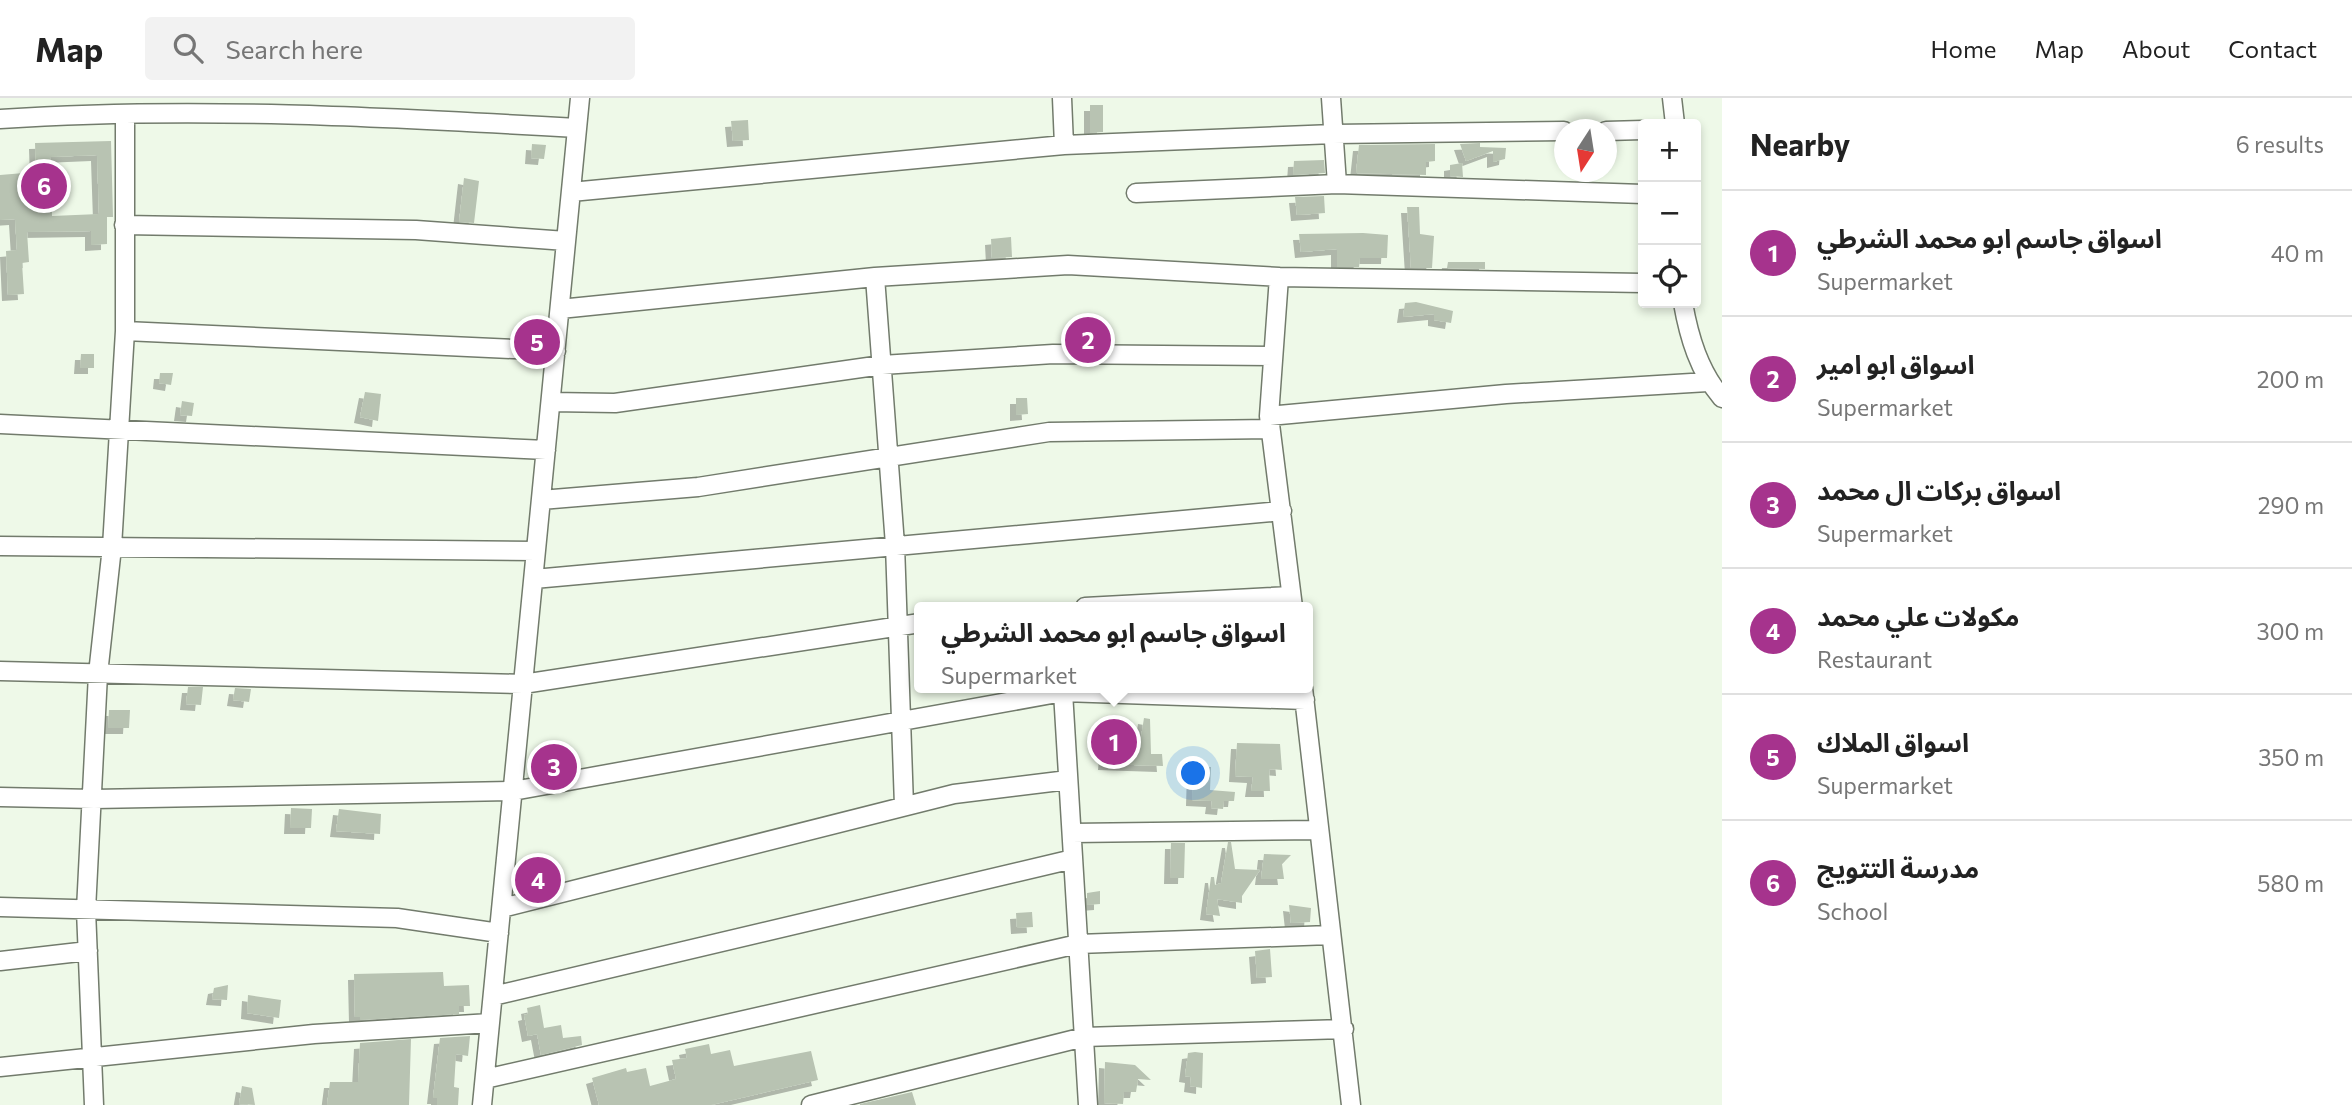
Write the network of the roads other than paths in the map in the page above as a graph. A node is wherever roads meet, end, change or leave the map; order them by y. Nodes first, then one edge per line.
1 (580, 98) edge
2 (1062, 98) edge
3 (1331, 98) edge
4 (1672, 98) edge
5 (51, 107) edge
6 (131, 109) edge
7 (0, 119) edge
8 (1674, 119) edge
9 (577, 128) junction
10 (1638, 130) edge
11 (1554, 131) edge
12 (1617, 131) edge
13 (1334, 134) junction
14 (1064, 145) junction
15 (1337, 184) junction
16 (571, 192) junction
17 (1136, 192) dead end
18 (1638, 194) edge
19 (124, 225) junction
20 (566, 241) junction
21 (875, 277) junction
22 (1279, 277) junction
23 (1638, 283) edge
24 (1684, 308) edge
25 (560, 309) junction
26 (125, 331) junction
27 (556, 351) junction
28 (1271, 356) junction
29 (882, 365) junction
30 (1708, 382) junction
31 (1722, 398) edge
32 (551, 402) junction
33 (1269, 422) junction
34 (0, 424) edge
35 (120, 428) junction
36 (546, 450) junction
37 (889, 457) junction
38 (541, 500) junction
39 (1282, 511) junction
40 (895, 545) junction
41 (0, 546) edge
42 (113, 547) junction
43 (536, 551) junction
44 (534, 579) junction
45 (1292, 601) edge
46 (1258, 602) edge
47 (914, 624) edge
48 (896, 625) junction
49 (0, 671) edge
50 (98, 674) junction
51 (523, 684) junction
52 (1058, 693) edge
53 (1063, 693) edge
54 (1184, 693) edge
55 (1304, 694) edge
56 (899, 722) junction
57 (1068, 780) junction
58 (513, 791) junction
59 (0, 797) edge
60 (94, 799) junction
61 (904, 806) junction
62 (1319, 830) junction
63 (1072, 833) junction
64 (1073, 859) junction
65 (0, 907) edge
66 (502, 908) junction
67 (86, 910) junction
68 (499, 933) junction
69 (1330, 935) junction
70 (1078, 944) junction
71 (88, 951) junction
72 (0, 961) edge
73 (493, 996) junction
74 (490, 1023) junction
75 (1343, 1029) junction
76 (1084, 1037) junction
77 (92, 1057) junction
78 (0, 1067) edge
79 (485, 1079) junction
80 (94, 1105) edge
81 (482, 1105) edge
82 (811, 1105) edge
83 (1088, 1105) edge
84 (1351, 1105) edge

1 - 9 street
2 - 14 street
3 - 13 street
4 - 8 street
5 - 6 street
5 - 7 street
6 - 9 street
6 - 19 street
9 - 16 street
10 - 12 street
11 - 13 street
13 - 14 street
13 - 15 street
14 - 16 street
15 - 17 street
15 - 18 street
16 - 20 street
19 - 20 street
19 - 26 street
20 - 25 street
21 - 22 street
21 - 25 street
21 - 29 street
22 - 23 street
22 - 28 street
24 - 30 street
25 - 27 street
26 - 27 street
26 - 35 street
27 - 32 street
28 - 29 street
28 - 33 street
29 - 32 street
29 - 37 street
30 - 31 street
30 - 33 street
32 - 36 street
33 - 37 street
33 - 39 street
34 - 35 street
35 - 36 street
35 - 42 street
36 - 38 street
37 - 38 street
37 - 40 street
38 - 43 street
39 - 40 street
39 - 45 street
40 - 44 street
40 - 48 street
41 - 42 street
42 - 43 street
42 - 50 street
43 - 44 street
44 - 51 street
45 - 46 street
47 - 48 street
48 - 51 street
48 - 56 street
49 - 50 street
50 - 51 street
50 - 60 street
51 - 58 street
52 - 56 street
53 - 57 street
54 - 55 street
55 - 62 street
56 - 58 street
56 - 61 street
57 - 61 street
57 - 63 street
58 - 60 street
58 - 66 street
59 - 60 street
60 - 67 street
61 - 66 street
62 - 63 street
62 - 69 street
63 - 64 street
64 - 70 street
64 - 73 street
65 - 67 street
66 - 68 street
67 - 68 street
67 - 71 street
68 - 73 street
69 - 70 street
69 - 75 street
70 - 76 street
70 - 79 street
71 - 72 street
71 - 77 street
73 - 74 street
74 - 77 street
74 - 79 street
75 - 76 street
75 - 84 street
76 - 82 street
76 - 83 street
77 - 78 street
77 - 80 street
79 - 81 street

